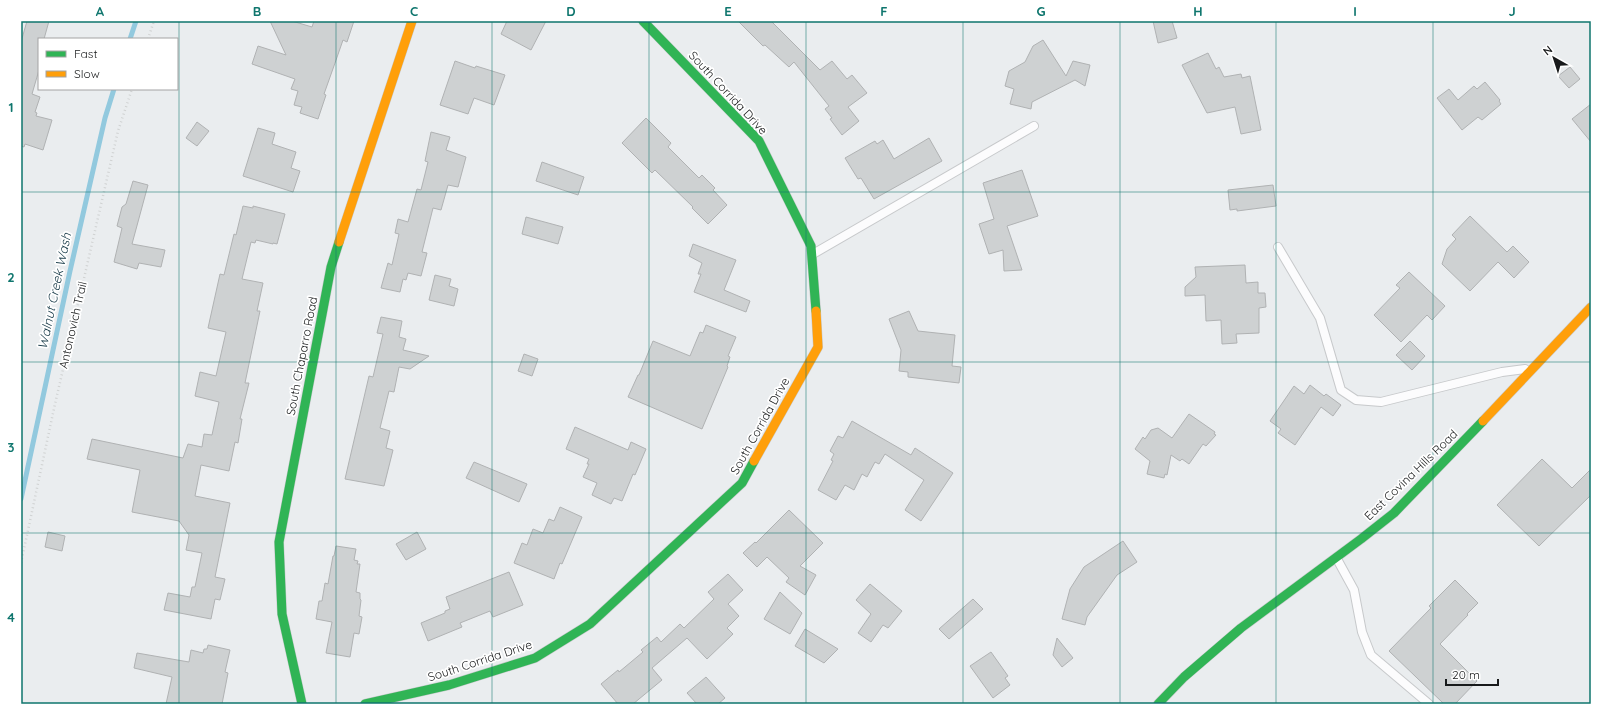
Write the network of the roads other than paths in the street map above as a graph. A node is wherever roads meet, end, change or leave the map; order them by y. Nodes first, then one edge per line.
1 (412, 21) edge
2 (643, 21) edge
3 (1034, 126) dead end
4 (1278, 246) dead end
5 (812, 255) junction
6 (1591, 307) edge
7 (1530, 368) junction
8 (1337, 558) junction
9 (302, 704) edge
10 (366, 704) edge
11 (1158, 704) edge
12 (1429, 704) edge

1 - 9 street, South Chaparro Road
2 - 5 street, South Corrida Drive
3 - 5 lane
4 - 7 lane
5 - 10 street, South Corrida Drive
6 - 7 street, East Covina Hills Road
7 - 8 street, East Covina Hills Road
8 - 11 street, East Covina Hills Road
8 - 12 lane

